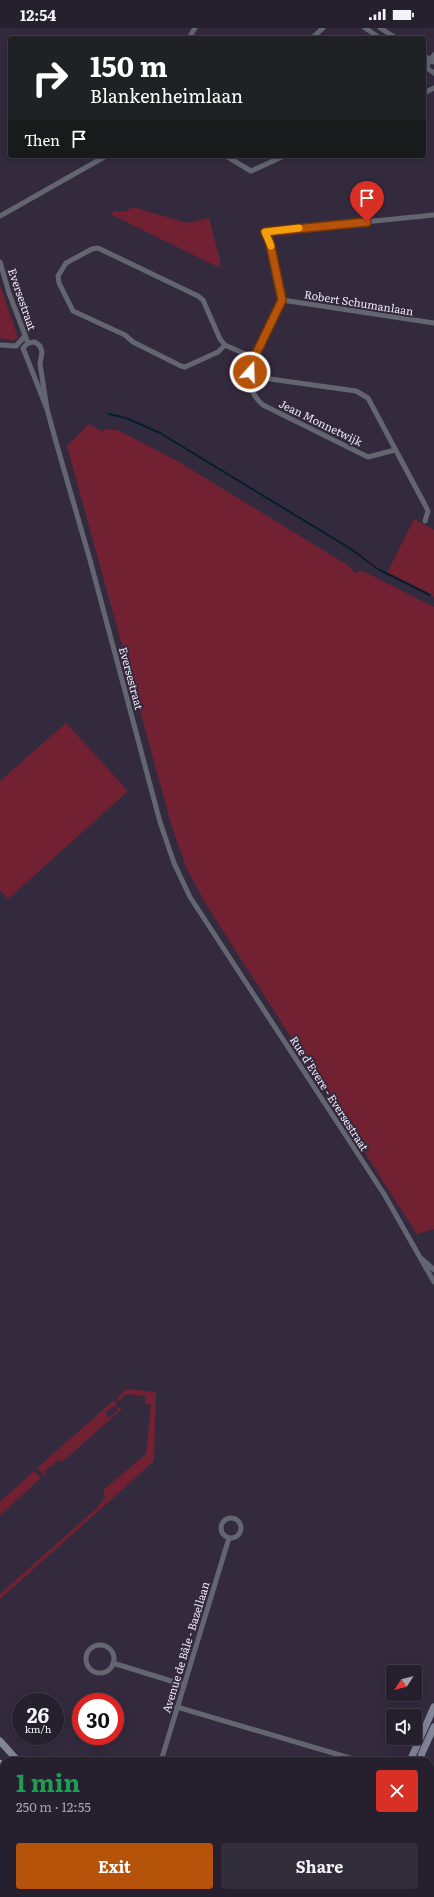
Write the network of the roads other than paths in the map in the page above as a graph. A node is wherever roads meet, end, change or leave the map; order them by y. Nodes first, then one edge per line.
1 (323, 28) edge
2 (365, 28) edge
3 (380, 28) edge
4 (314, 36) edge
5 (377, 36) edge
6 (393, 36) edge
7 (102, 158) edge
8 (229, 158) edge
9 (280, 158) edge
10 (434, 215) edge
11 (0, 216) edge
12 (0, 262) edge
13 (282, 300) junction
14 (434, 323) edge
15 (25, 336) junction
16 (28, 343) junction
17 (0, 345) edge
18 (225, 345) junction
19 (254, 358) junction
20 (250, 383) junction
21 (48, 409) junction
22 (395, 450) junction
23 (425, 521) dead end
24 (220, 943) joint
25 (419, 1257) junction
26 (434, 1270) edge
27 (434, 1282) edge
28 (229, 1538) junction
29 (113, 1663) junction
30 (184, 1685) junction
31 (177, 1707) junction
32 (434, 1707) edge
33 (434, 1727) edge
34 (0, 1741) edge
35 (422, 1753) junction
36 (14, 1757) edge
37 (162, 1757) edge
38 (346, 1757) edge
39 (412, 1757) edge
40 (419, 1757) edge
41 (421, 1757) edge

1 - 4 street
2 - 5 street
3 - 6 street
7 - 11 street
8 - 9 street
10 - 13 street
12 - 15 street, Eversestraat
13 - 14 street, Robert Schumanlaan
13 - 19 street
15 - 16 street, Eversestraat
15 - 17 street
16 - 21 street, Eversestraat
16 - 21 street, Eversestraat
18 - 18 street
18 - 19 street
19 - 20 street
20 - 22 street, Jean Monnetwijk
20 - 22 street, Jean Monnetwijk
21 - 24 street, Eversestraat
22 - 23 street, Jean Monnetwijk
24 - 25 street, Rue d'Evere - Eversestraat
25 - 26 street, Rue d'Evere - Eversestraat
25 - 27 street, Rue d'Evere - Eversestraat
28 - 28 street, Avenue de Bâle - Bazellaan
28 - 30 street, Avenue de Bâle - Bazellaan
29 - 29 street
29 - 30 street
30 - 31 street, Avenue de Bâle - Bazellaan
31 - 37 street, Avenue de Bâle - Bazellaan
31 - 38 street
32 - 39 main road
33 - 35 main road
34 - 36 main road
35 - 40 street
35 - 41 main road

